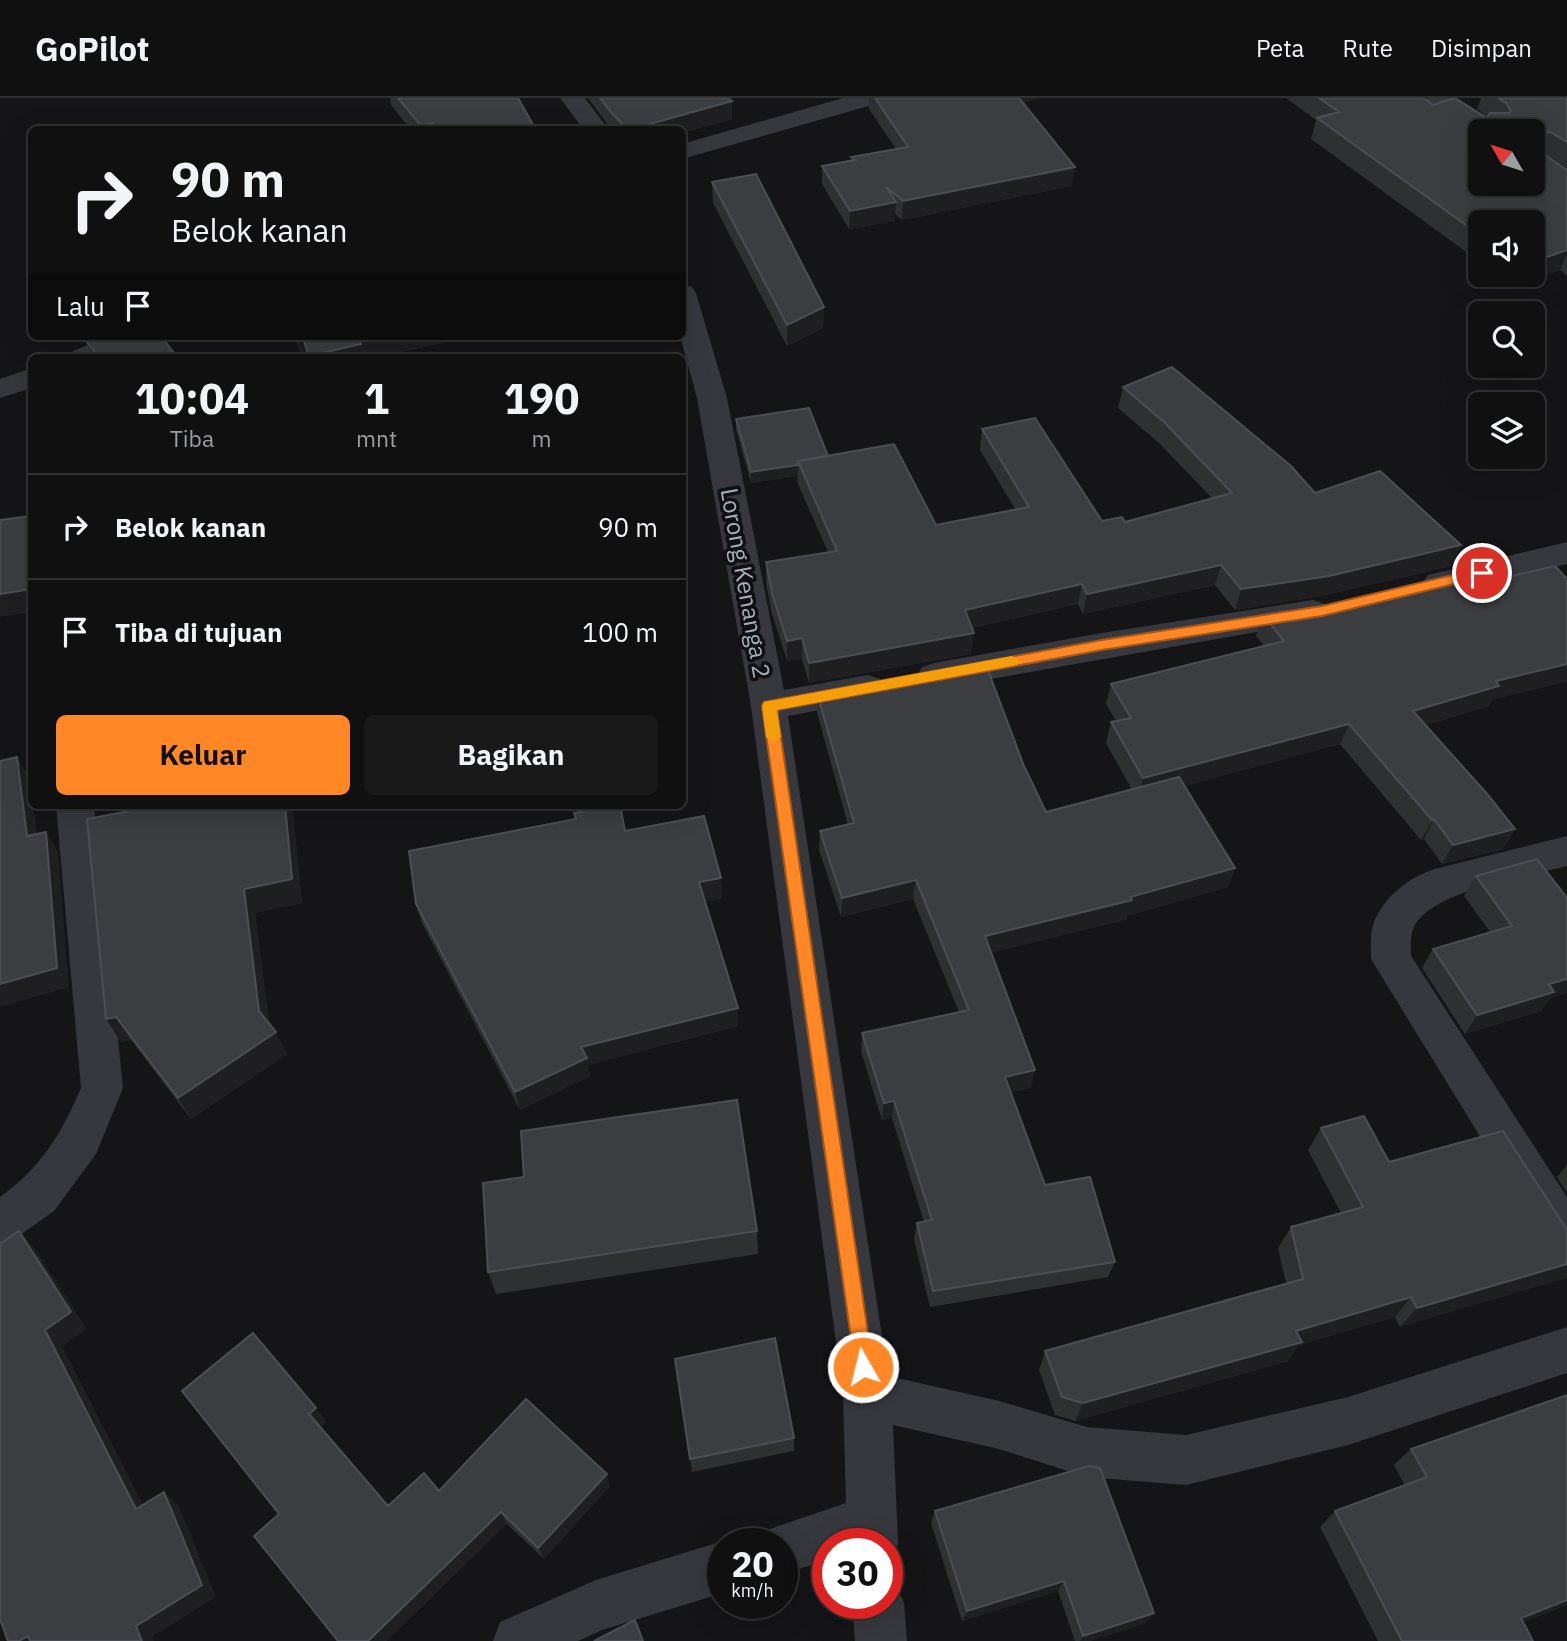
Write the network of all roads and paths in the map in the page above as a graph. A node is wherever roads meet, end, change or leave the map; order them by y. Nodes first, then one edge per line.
1 (572, 98) edge
2 (870, 98) edge
3 (1438, 98) edge
4 (1470, 119) edge
5 (594, 126) edge
6 (686, 151) edge
7 (686, 307) edge
8 (128, 340) edge
9 (91, 354) edge
10 (28, 378) edge
11 (0, 389) edge
12 (1567, 553) edge
13 (1416, 589) edge
14 (1349, 604) edge
15 (769, 706) junction
16 (75, 809) edge
17 (1567, 851) edge
18 (0, 1223) edge
19 (1567, 1237) edge
20 (1567, 1350) edge
21 (867, 1395) junction
22 (872, 1528) edge
23 (707, 1572) edge
24 (879, 1619) edge
25 (519, 1641) edge
26 (881, 1641) edge

1 - 5 street
2 - 6 street
3 - 4 street
7 - 15 street, Lorong Kenanga 2
8 - 9 street
10 - 11 street
12 - 13 street
14 - 15 street
15 - 21 street, Lorong Kenanga 2
16 - 18 street
17 - 19 street
20 - 21 street
21 - 22 street, Lorong Kenanga 2
23 - 25 street
24 - 26 street

